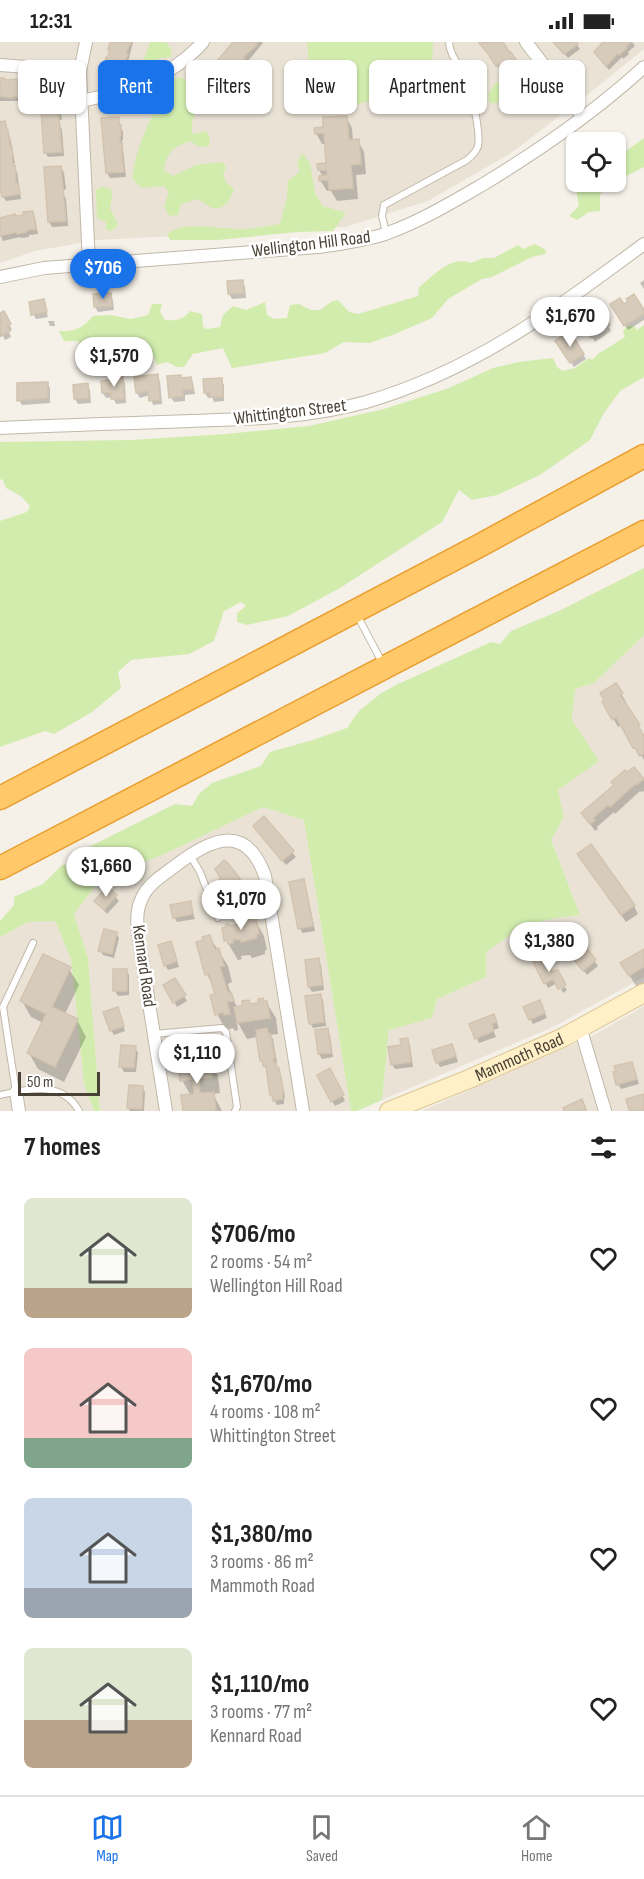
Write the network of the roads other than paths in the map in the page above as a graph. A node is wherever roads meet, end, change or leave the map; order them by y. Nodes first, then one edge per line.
1 (86, 42) edge
2 (203, 42) edge
3 (449, 42) edge
4 (526, 42) edge
5 (82, 60) edge
6 (454, 60) edge
7 (0, 66) edge
8 (18, 67) edge
9 (644, 67) edge
10 (86, 100) edge
11 (82, 114) edge
12 (475, 114) edge
13 (584, 117) junction
14 (386, 233) junction
15 (644, 244) edge
16 (89, 264) junction
17 (0, 277) edge
18 (0, 428) edge
19 (644, 456) edge
20 (644, 532) edge
21 (355, 611) junction
22 (385, 668) junction
23 (0, 798) edge
24 (190, 855) junction
25 (0, 868) edge
26 (218, 918) dead end
27 (33, 943) dead end
28 (644, 993) edge
29 (580, 1029) junction
30 (154, 1034) junction
31 (228, 1046) junction
32 (157, 1055) junction
33 (16, 1092) junction
34 (0, 1095) edge
35 (20, 1111) edge
36 (79, 1111) edge
37 (166, 1111) edge
38 (235, 1111) edge
39 (303, 1111) edge
40 (389, 1111) edge
41 (605, 1111) edge

1 - 5 street
2 - 10 street
3 - 6 lane
4 - 13 street
7 - 8 street
9 - 13 street, Wellington Hill Road
11 - 16 street
12 - 14 lane
13 - 14 street, Wellington Hill Road
14 - 16 street, Wellington Hill Road
15 - 18 street, Whittington Street
16 - 17 street, Wellington Hill Road
19 - 21 highway
20 - 22 highway
21 - 22 lane
21 - 23 highway
22 - 25 highway
24 - 26 lane
24 - 30 street, Kennard Road
24 - 39 street, Kennard Road
27 - 33 lane
28 - 29 main road, Mammoth Road
29 - 40 main road, Mammoth Road
29 - 41 street
30 - 31 lane
30 - 32 street, Kennard Road
31 - 32 lane
31 - 38 lane
32 - 37 street, Kennard Road
33 - 34 lane
33 - 35 street
33 - 36 lane

